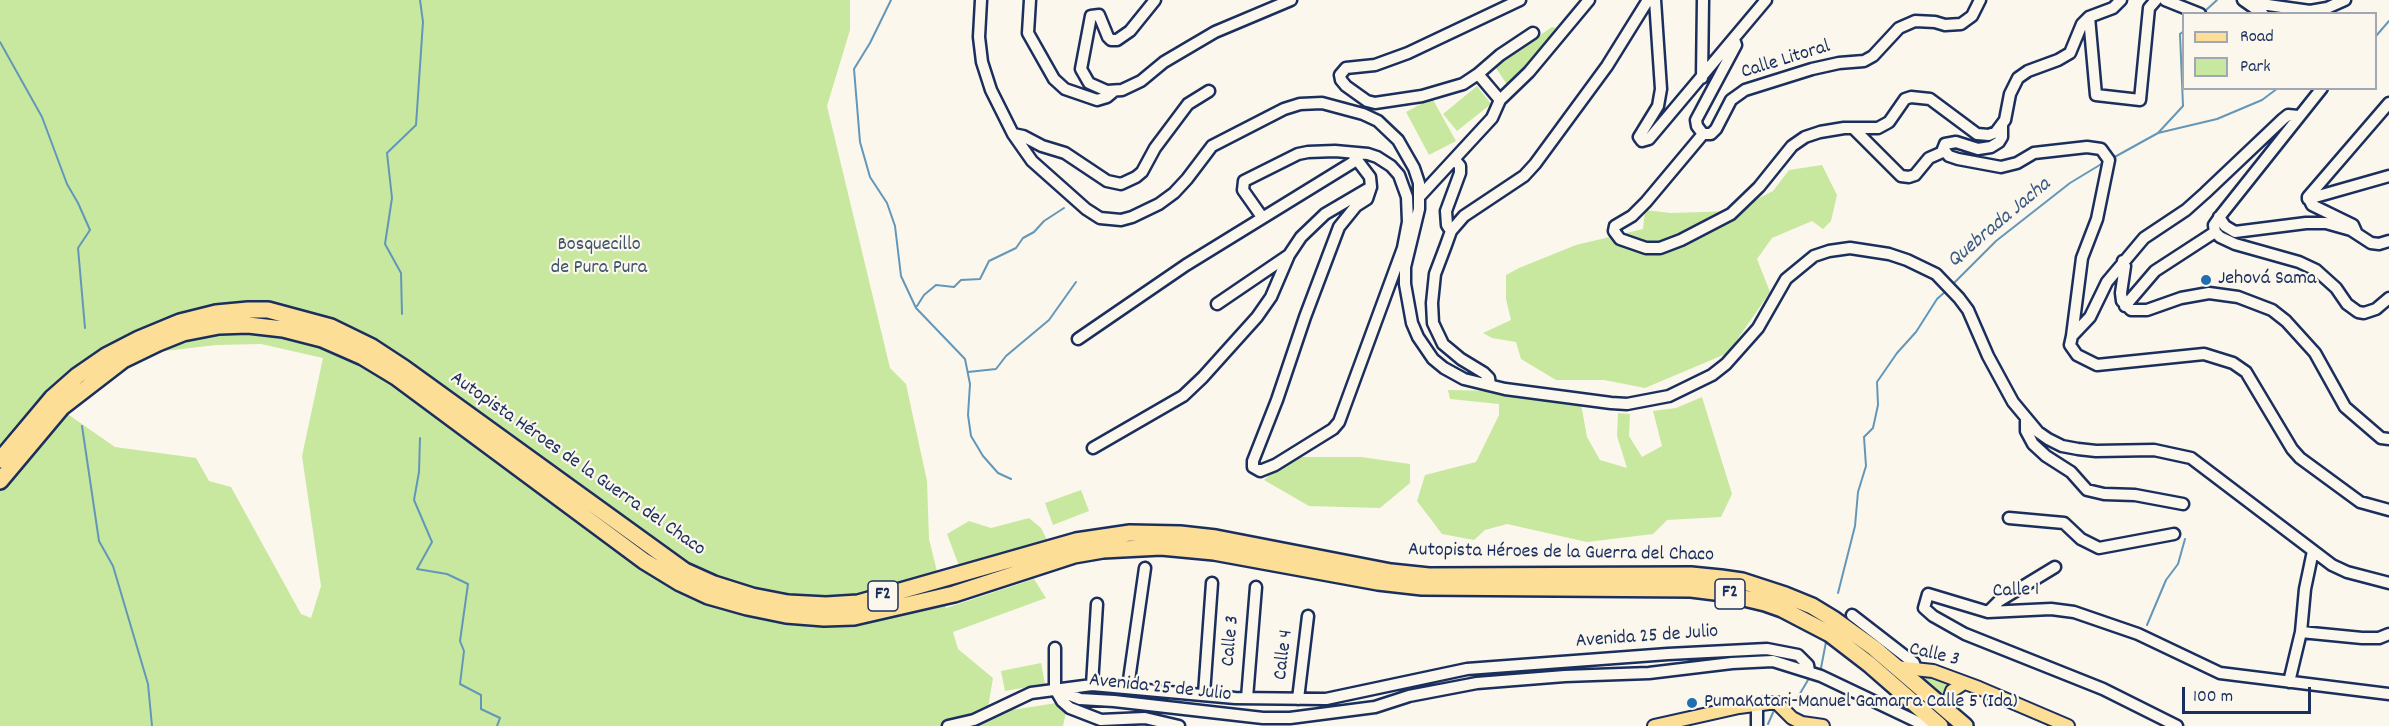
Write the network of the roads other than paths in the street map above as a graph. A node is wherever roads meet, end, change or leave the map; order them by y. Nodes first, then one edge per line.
1 (981, 0) edge
2 (1030, 0) edge
3 (1155, 0) edge
4 (1291, 0) edge
5 (1520, 0) edge
6 (1589, 0) edge
7 (1648, 0) edge
8 (1655, 0) edge
9 (1702, 0) edge
10 (1766, 0) edge
11 (1980, 0) edge
12 (2121, 0) edge
13 (2156, 0) edge
14 (2165, 0) edge
15 (2345, 0) edge
16 (2246, 3) edge
17 (2195, 12) edge
18 (2260, 12) edge
19 (2089, 17) junction
20 (1533, 33) dead end
21 (1734, 39) junction
22 (1478, 74) junction
23 (1702, 78) junction
24 (2320, 90) edge
25 (1209, 91) dead end
26 (1113, 92) junction
27 (1500, 100) junction
28 (1375, 103) junction
29 (2389, 103) edge
30 (2298, 116) junction
31 (1374, 119) junction
32 (2002, 126) junction
33 (1853, 128) junction
34 (1013, 134) junction
35 (1703, 134) junction
36 (1945, 151) junction
37 (1354, 157) junction
38 (1455, 160) junction
39 (2389, 176) edge
40 (1371, 187) junction
41 (1420, 196) junction
42 (2308, 199) junction
43 (1262, 217) junction
44 (2219, 217) junction
45 (1451, 231) junction
46 (2215, 232) junction
47 (2357, 234) junction
48 (2389, 241) edge
49 (1289, 255) junction
50 (2123, 261) junction
51 (2389, 298) edge
52 (1217, 304) dead end
53 (2126, 306) junction
54 (2072, 336) junction
55 (1078, 339) dead end
56 (1490, 385) junction
57 (2026, 419) junction
58 (2389, 439) edge
59 (1094, 448) dead end
60 (0, 460) edge
61 (0, 481) edge
62 (2183, 504) dead end
63 (2389, 510) edge
64 (2009, 518) dead end
65 (2174, 534) dead end
66 (2313, 551) junction
67 (2055, 567) dead end
68 (1145, 568) dead end
69 (1212, 583) dead end
70 (2389, 583) edge
71 (1256, 587) dead end
72 (1097, 604) dead end
73 (1988, 612) junction
74 (1852, 615) dead end
75 (1308, 616) dead end
76 (2301, 632) junction
77 (2389, 634) edge
78 (1055, 648) dead end
79 (1895, 666) junction
80 (1916, 670) junction
81 (1809, 671) junction
82 (2289, 682) junction
83 (1964, 683) junction
84 (1092, 686) junction
85 (1128, 687) junction
86 (1055, 689) junction
87 (1204, 694) junction
88 (2389, 694) edge
89 (1247, 698) junction
90 (1298, 699) junction
91 (1757, 705) junction
92 (1957, 720) edge
93 (1117, 723) edge
94 (948, 726) edge
95 (1179, 726) edge
96 (1654, 726) edge
97 (1756, 726) edge
98 (1823, 726) edge
99 (1926, 726) edge
100 (1940, 726) edge
101 (2068, 726) edge
102 (2177, 726) edge

1 - 34 street
2 - 26 street
3 - 26 street
4 - 26 street
5 - 28 street
6 - 27 street
7 - 45 street
8 - 23 street
9 - 23 street
10 - 21 street
11 - 35 street, Calle Litoral
12 - 19 street
13 - 19 street
14 - 17 street
15 - 16 street
16 - 18 street
19 - 32 street
20 - 22 street
21 - 23 street
21 - 35 street, Calle Litoral
22 - 27 street
22 - 28 street
24 - 30 street
25 - 34 street
27 - 38 street
28 - 31 street
29 - 42 street
30 - 44 street
30 - 50 street
31 - 34 street
31 - 41 street
32 - 33 street
32 - 36 street
33 - 35 street
33 - 36 street
36 - 54 street
37 - 40 street
37 - 40 street
37 - 43 street
37 - 43 street
38 - 41 street
38 - 45 street
39 - 42 street
40 - 49 street
41 - 56 street
42 - 47 street
43 - 55 street
44 - 46 street
44 - 47 street
45 - 56 street
46 - 51 street
46 - 53 street
47 - 48 street
49 - 52 street
49 - 59 street
50 - 53 street
50 - 54 street
53 - 58 street
54 - 63 street
56 - 57 street
57 - 62 street
57 - 66 street
60 - 79 highway, Autopista Héroes de la Guerra del Chaco / F2
61 - 100 highway, Autopista Héroes de la Guerra del Chaco / F2
64 - 65 street
66 - 70 street
66 - 76 street
67 - 73 street
68 - 85 street
69 - 87 street
71 - 89 street, Calle 3
72 - 84 street
73 - 82 street, Calle 1
73 - 102 street, Calle 1
74 - 80 street
75 - 90 street, Calle 4
76 - 77 street
76 - 82 street
78 - 86 street
79 - 80 main road, Calle 3
79 - 92 highway, Autopista Héroes de la Guerra del Chaco / F2
80 - 83 main road, Calle 3
81 - 86 street, Avenida 25 de Julio
81 - 90 street, Avenida 25 de Julio
81 - 99 street, Avenida 25 de Julio
82 - 88 street, Calle 1
83 - 92 main road, Calle 3
83 - 101 main road, Calle 3
84 - 85 street, Avenida 25 de Julio
84 - 86 street, Avenida 25 de Julio
85 - 87 street, Avenida 25 de Julio
86 - 93 street
86 - 94 street
87 - 89 street, Avenida 25 de Julio
89 - 90 street, Avenida 25 de Julio
91 - 96 main road
91 - 97 street
91 - 98 main road
93 - 95 street

